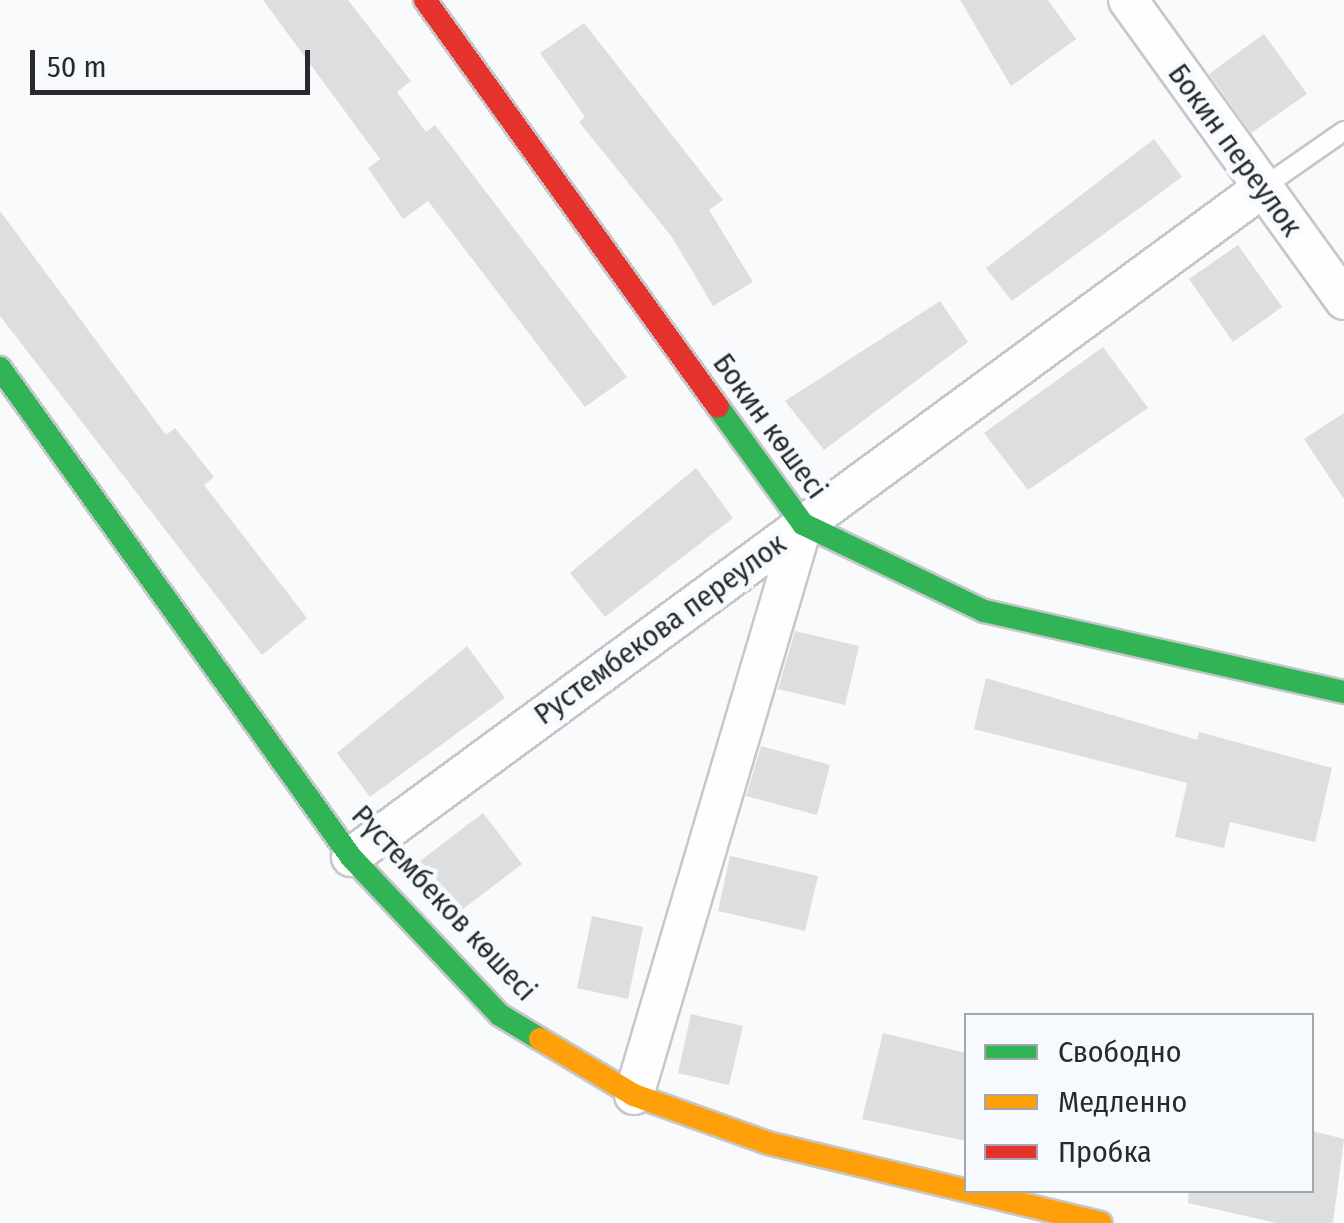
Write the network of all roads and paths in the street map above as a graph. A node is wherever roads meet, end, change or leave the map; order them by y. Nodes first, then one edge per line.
1 (425, 0) edge
2 (1128, 0) edge
3 (1344, 131) edge
4 (1260, 189) junction
5 (1344, 300) edge
6 (0, 368) edge
7 (803, 524) junction
8 (1344, 692) edge
9 (351, 857) junction
10 (634, 1095) junction
11 (964, 1190) edge
12 (977, 1193) edge
13 (1100, 1223) edge

1 - 7 street, Бокин көшесі
2 - 4 street, Бокин переулок
3 - 4 lane
4 - 5 street, Бокин переулок
4 - 7 street, Рустембекова переулок
6 - 9 street, Рүстембеков көшесі
7 - 8 street, Бокин көшесі
7 - 9 street, Рустембекова переулок
7 - 10 street
9 - 10 street, Рүстембеков көшесі
10 - 11 street, Рүстембеков көшесі
12 - 13 street, Рүстембеков көшесі

